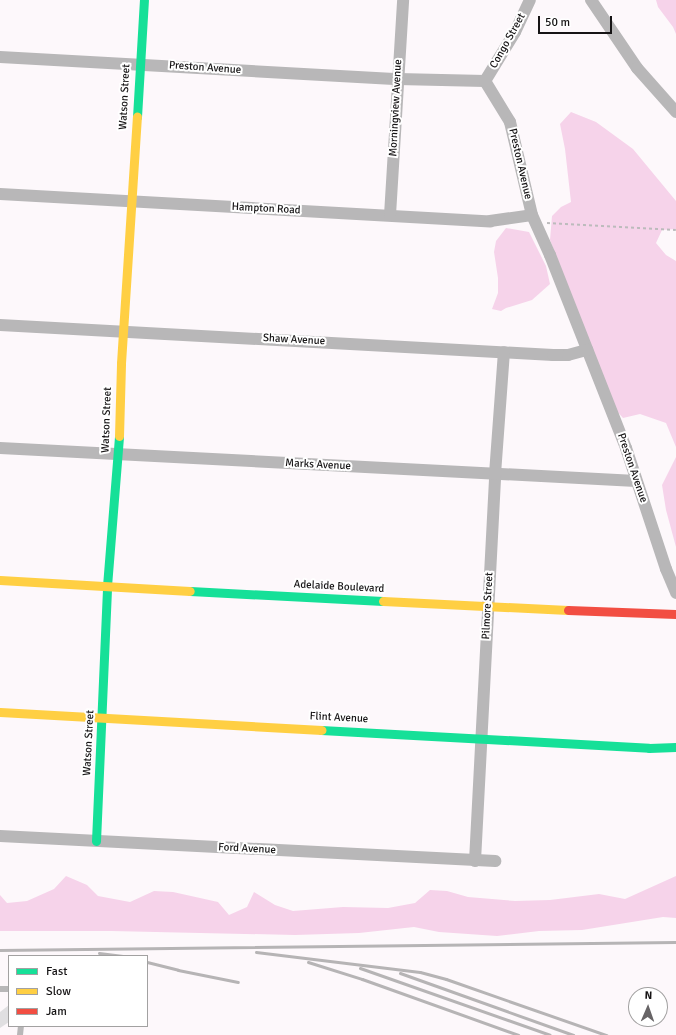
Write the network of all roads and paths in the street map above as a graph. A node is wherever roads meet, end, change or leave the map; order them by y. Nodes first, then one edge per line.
1 (144, 0) edge
2 (403, 0) edge
3 (530, 0) edge
4 (591, 0) edge
5 (0, 57) edge
6 (139, 64) junction
7 (398, 79) junction
8 (485, 81) junction
9 (676, 112) edge
10 (0, 194) edge
11 (132, 201) junction
12 (390, 216) junction
13 (534, 219) junction
14 (676, 230) edge
15 (0, 325) edge
16 (124, 331) junction
17 (587, 350) junction
18 (504, 352) junction
19 (0, 448) edge
20 (118, 454) junction
21 (494, 474) junction
22 (636, 481) junction
23 (0, 580) edge
24 (107, 586) junction
25 (676, 593) edge
26 (488, 607) junction
27 (676, 614) edge
28 (0, 712) edge
29 (102, 718) junction
30 (481, 738) junction
31 (676, 747) edge
32 (0, 836) edge
33 (96, 841) junction
34 (475, 861) junction
35 (495, 861) dead end

1 - 6 street, Watson Street
2 - 7 street, Morningview Avenue
3 - 8 street, Congo Street
4 - 9 street
5 - 6 street, Preston Avenue
6 - 7 street, Preston Avenue
6 - 11 street, Watson Street
7 - 8 street, Preston Avenue
7 - 12 street, Morningview Avenue
8 - 13 street, Preston Avenue
10 - 11 street, Hampton Road
11 - 12 street, Hampton Road
11 - 16 street, Watson Street
12 - 13 street, Hampton Road
13 - 14 path
13 - 17 street, Preston Avenue
15 - 16 street, Shaw Avenue
16 - 18 street, Shaw Avenue
16 - 20 street, Watson Street
17 - 18 street, Shaw Avenue
17 - 22 street, Preston Avenue
18 - 21 street, Pilmore Street
19 - 20 street, Marks Avenue
20 - 21 street, Marks Avenue
20 - 24 street, Watson Street
21 - 22 street, Marks Avenue
21 - 26 street, Pilmore Street
22 - 25 street, Preston Avenue
23 - 24 street, Adelaide Boulevard
24 - 26 street, Adelaide Boulevard
24 - 29 street, Watson Street
26 - 27 street, Adelaide Boulevard
26 - 30 street, Pilmore Street
28 - 29 street, Flint Avenue
29 - 30 street, Flint Avenue
29 - 33 street, Watson Street
30 - 31 street, Flint Avenue
30 - 34 street, Pilmore Street
32 - 33 street, Ford Avenue
33 - 34 street, Ford Avenue
34 - 35 street, Ford Avenue

